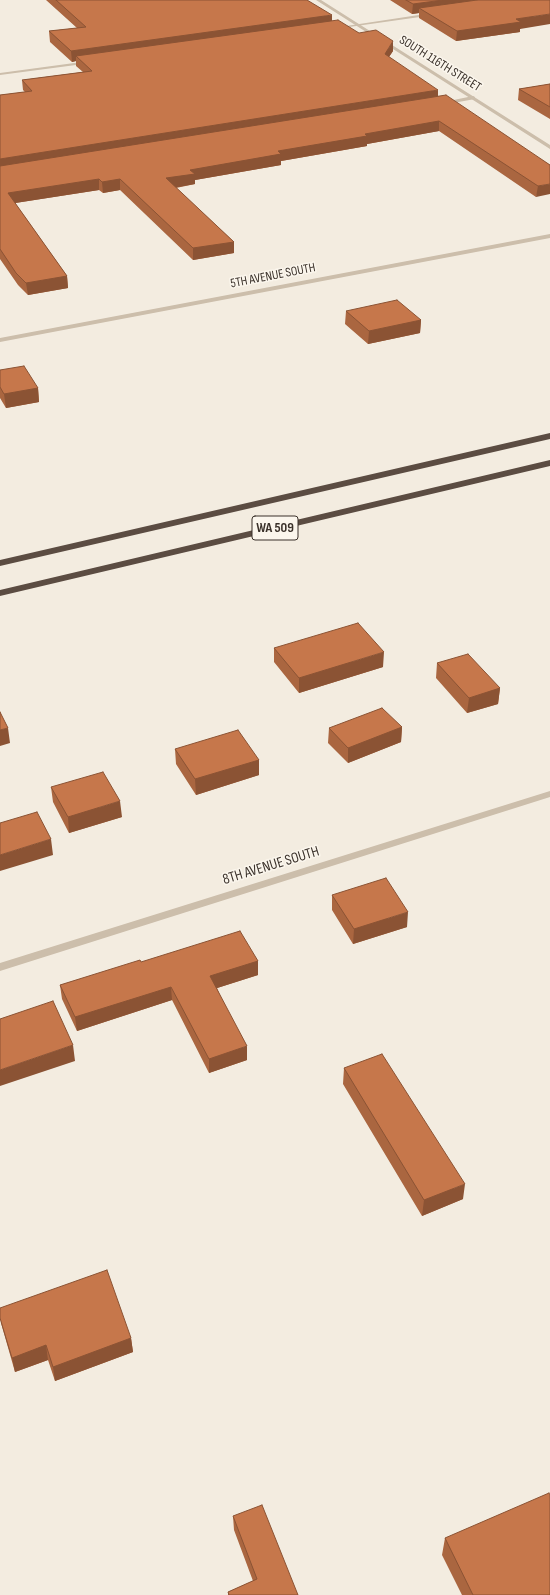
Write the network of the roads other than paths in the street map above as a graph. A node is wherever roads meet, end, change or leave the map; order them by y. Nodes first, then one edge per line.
1 (318, 0) edge
2 (436, 14) edge
3 (356, 25) junction
4 (328, 28) edge
5 (93, 62) edge
6 (0, 74) edge
7 (474, 98) junction
8 (434, 105) edge
9 (550, 147) edge
10 (550, 236) edge
11 (0, 340) edge
12 (550, 436) edge
13 (550, 463) edge
14 (0, 564) edge
15 (0, 593) edge
16 (550, 794) edge
17 (0, 967) edge

1 - 3 street, SOUTH 116TH STREET
2 - 3 street
3 - 4 street
3 - 7 street, SOUTH 116TH STREET
5 - 6 street
7 - 8 street
7 - 9 street, SOUTH 116TH STREET
10 - 11 street, 5TH AVENUE SOUTH
12 - 14 highway, WA 509
13 - 15 highway, WA 509
16 - 17 street, 8TH AVENUE SOUTH

